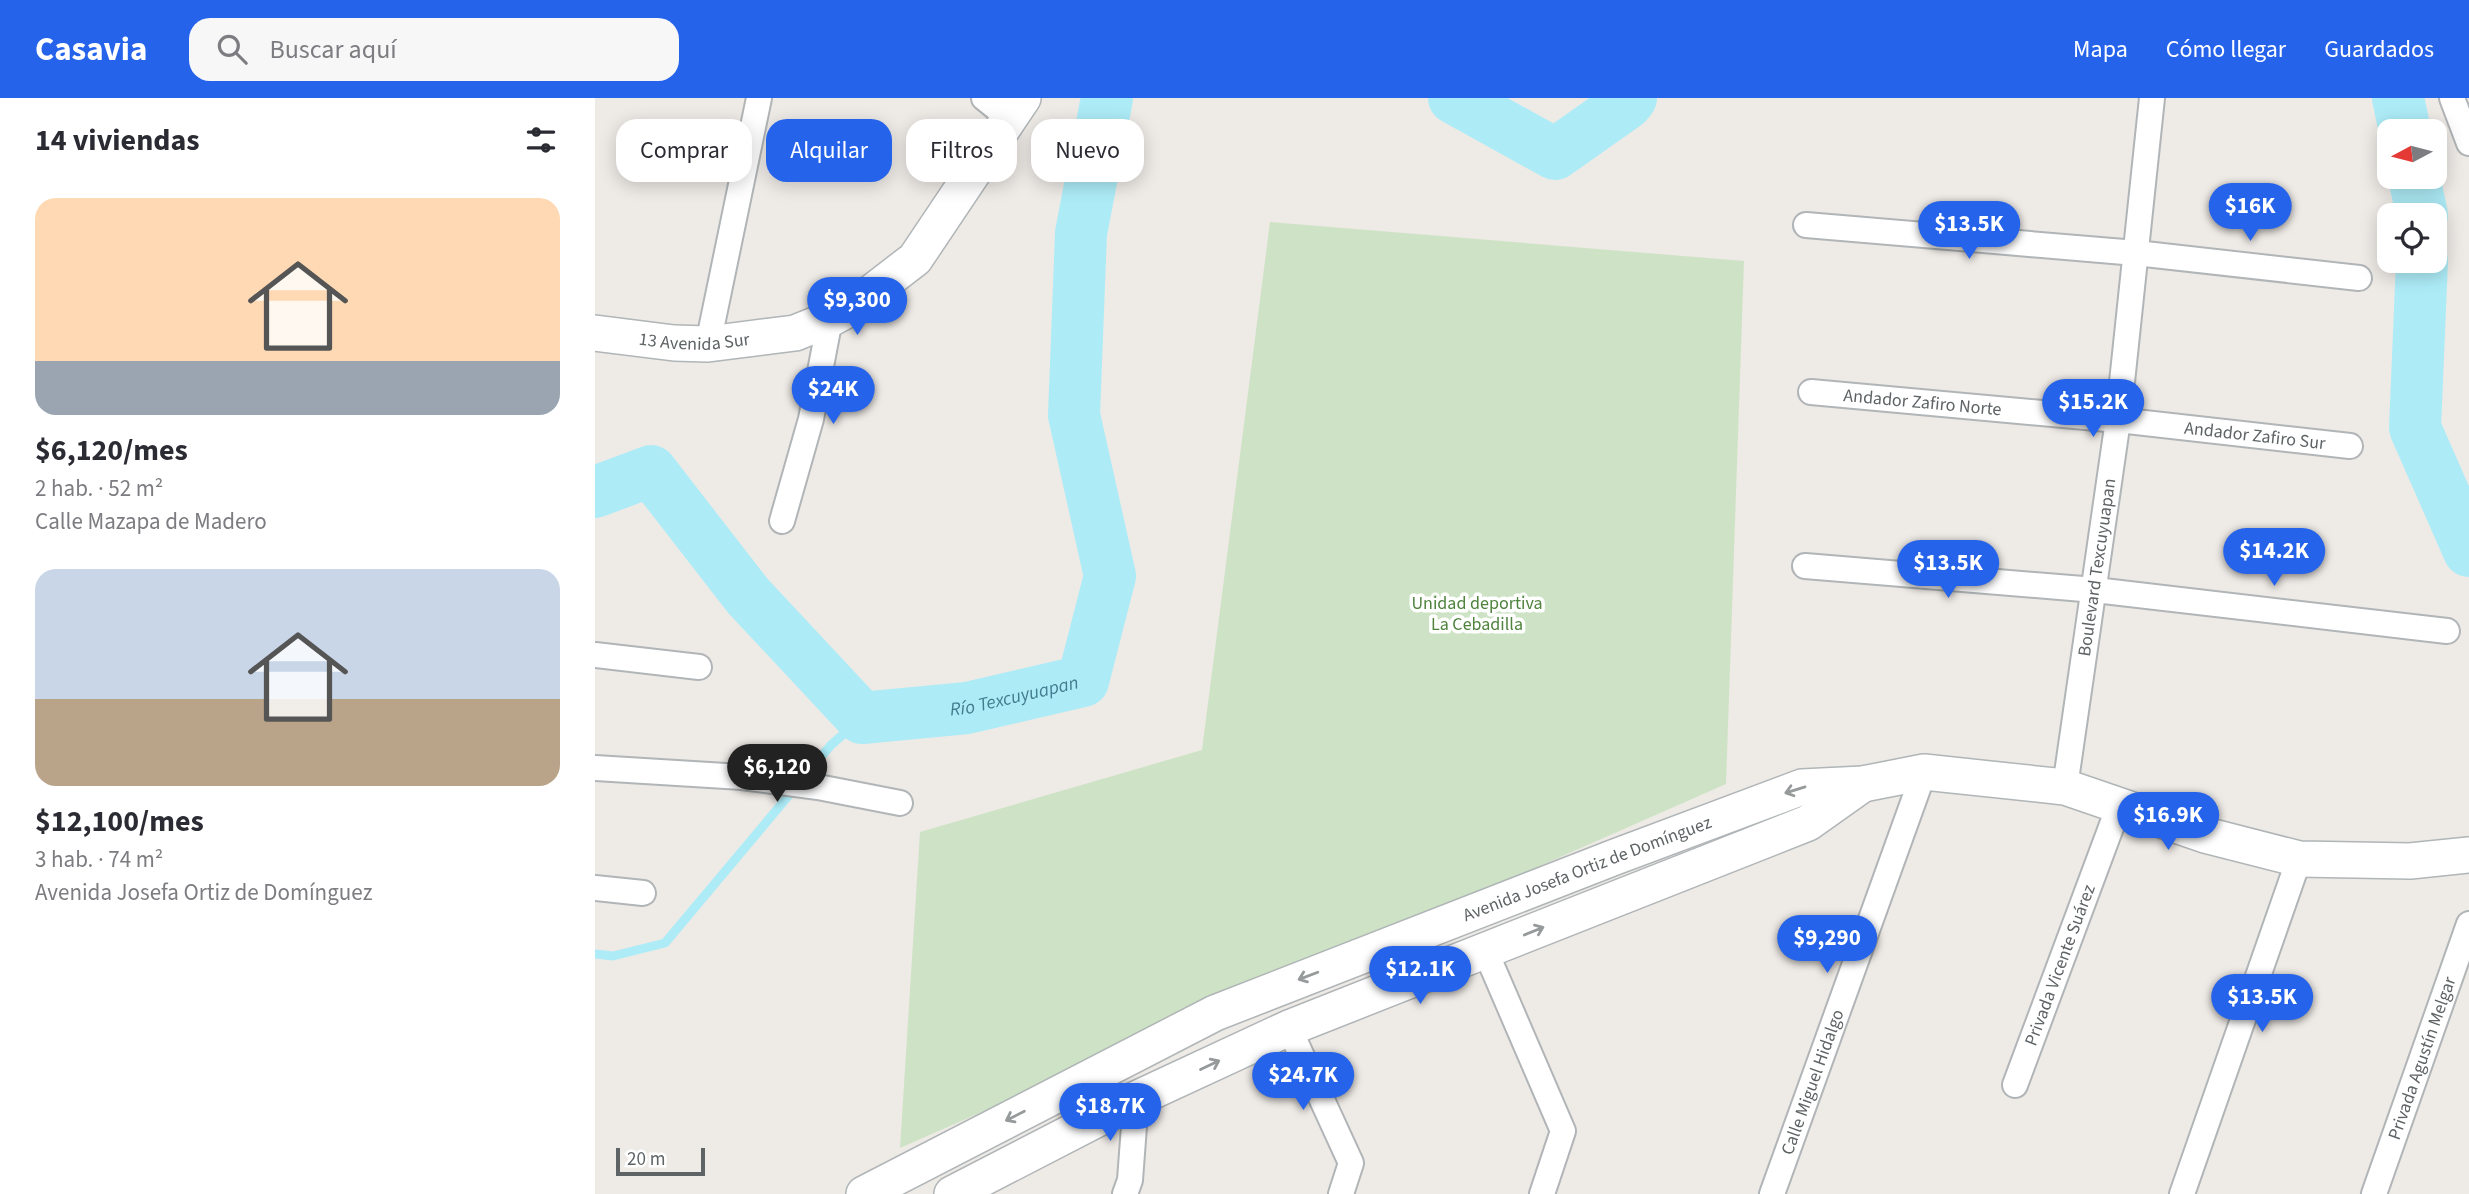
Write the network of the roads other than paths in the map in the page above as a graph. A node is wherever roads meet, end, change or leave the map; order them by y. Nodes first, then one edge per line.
1 (759, 98) edge
2 (984, 98) edge
3 (2151, 98) edge
4 (2452, 98) edge
5 (1017, 109) edge
6 (2469, 143) edge
7 (1806, 225) dead end
8 (2136, 253) junction
9 (2359, 278) dead end
10 (830, 319) junction
11 (595, 333) edge
12 (708, 344) junction
13 (1811, 393) dead end
14 (2118, 420) junction
15 (2350, 446) dead end
16 (782, 521) dead end
17 (1805, 566) dead end
18 (2095, 590) junction
19 (2447, 631) dead end
20 (595, 655) edge
21 (699, 667) dead end
22 (595, 768) edge
23 (1924, 772) junction
24 (1863, 784) junction
25 (2065, 787) junction
26 (900, 803) dead end
27 (2119, 806) junction
28 (2469, 855) edge
29 (2299, 859) junction
30 (595, 888) edge
31 (643, 893) dead end
32 (2469, 924) edge
33 (1485, 950) junction
34 (1289, 1028) junction
35 (2015, 1085) dead end
36 (1136, 1099) junction
37 (864, 1194) edge
38 (952, 1194) edge
39 (1125, 1194) edge
40 (1341, 1194) edge
41 (1542, 1194) edge
42 (1772, 1194) edge
43 (2182, 1194) edge
44 (2374, 1194) edge

1 - 12 street
2 - 5 street
3 - 8 street, Boulevard Texcuyuapan
4 - 6 street
5 - 10 main road, 13 Avenida Sur
7 - 8 street
8 - 9 street
8 - 14 street, Boulevard Texcuyuapan
10 - 12 main road, 13 Avenida Sur
10 - 16 street
11 - 12 main road, 13 Avenida Sur
13 - 14 street, Andador Zafiro Norte
14 - 15 street, Andador Zafiro Sur
14 - 18 street, Boulevard Texcuyuapan
17 - 18 street
18 - 19 street
18 - 25 street, Boulevard Texcuyuapan
20 - 21 street
22 - 26 street
23 - 24 main road, Avenida Josefa Ortiz de Domínguez
23 - 25 main road, Avenida Josefa Ortiz de Domínguez
23 - 42 street, Calle Miguel Hidalgo
33 -> 24 main road, Avenida Josefa Ortiz de Domínguez
24 -> 37 main road, Avenida Josefa Ortiz de Domínguez
25 - 27 main road, Avenida Josefa Ortiz de Domínguez
27 - 29 main road, Avenida Josefa Ortiz de Domínguez
27 - 35 street, Privada Vicente Suárez
28 - 29 main road, Avenida Josefa Ortiz de Domínguez
29 - 43 street
30 - 31 street
32 - 44 street, Privada Agustín Melgar
33 - 34 main road, Avenida Josefa Ortiz de Domínguez
33 - 41 street
36 -> 34 main road, Avenida Josefa Ortiz de Domínguez
34 - 40 street
36 - 38 main road, Avenida Josefa Ortiz de Domínguez
36 - 39 street

